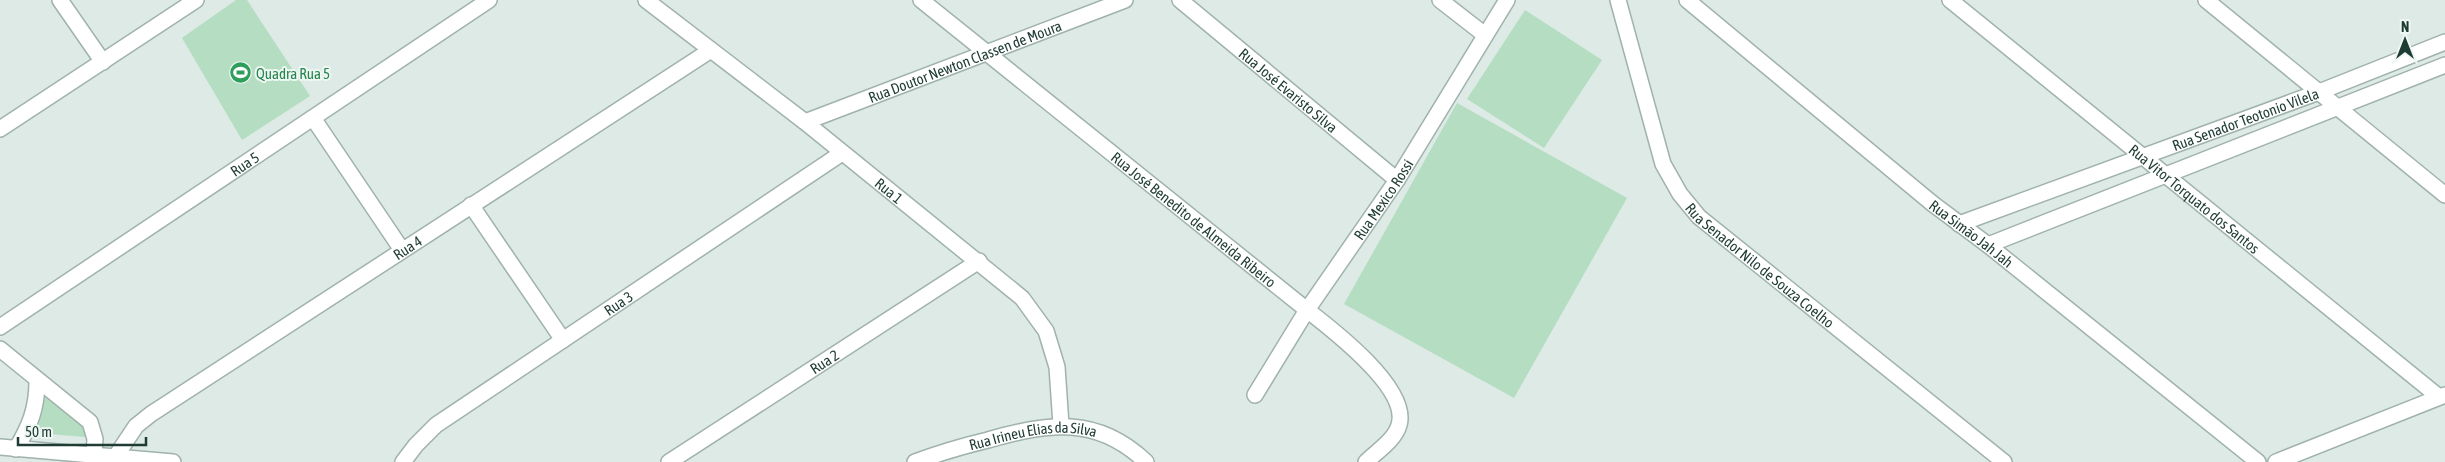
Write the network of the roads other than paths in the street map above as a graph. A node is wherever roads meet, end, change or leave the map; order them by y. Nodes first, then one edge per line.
1 (60, 0) edge
2 (196, 0) edge
3 (489, 0) edge
4 (646, 0) edge
5 (921, 0) edge
6 (1124, 0) edge
7 (1180, 0) edge
8 (1440, 0) edge
9 (1507, 0) edge
10 (1618, 0) edge
11 (1687, 0) edge
12 (1950, 0) edge
13 (2206, 0) edge
14 (1485, 35) junction
15 (2445, 42) edge
16 (711, 50) junction
17 (986, 52) junction
18 (103, 62) junction
19 (2445, 65) edge
20 (2319, 92) junction
21 (2338, 107) junction
22 (313, 118) junction
23 (805, 122) junction
24 (0, 129) edge
25 (842, 153) junction
26 (2140, 156) junction
27 (2166, 174) junction
28 (1397, 180) junction
29 (2445, 195) edge
30 (471, 205) junction
31 (1959, 224) junction
32 (1988, 245) junction
33 (402, 250) junction
34 (979, 261) junction
35 (1307, 310) junction
36 (0, 327) edge
37 (563, 340) junction
38 (0, 350) edge
39 (37, 381) junction
40 (1255, 395) dead end
41 (2442, 396) edge
42 (1060, 425) junction
43 (0, 447) edge
44 (16, 449) junction
45 (94, 454) junction
46 (116, 456) junction
47 (173, 462) edge
48 (403, 462) edge
49 (669, 462) edge
50 (915, 462) edge
51 (1146, 462) edge
52 (1366, 462) edge
53 (2004, 462) edge
54 (2258, 462) edge
55 (2276, 462) edge

1 - 18 street
2 - 18 street
3 - 22 street, Rua 5
4 - 16 street, Rua 1
5 - 17 street, Rua José Benedito de Almeida Ribeiro
6 - 17 street, Rua Doutor Newton Classen de Moura
7 - 28 street, Rua José Evaristo Silva
8 - 14 street
9 - 14 street, Rua Mexico Rossi
10 - 53 street, Rua Senador Nilo de Souza Coelho
11 - 31 street, Rua Simão Jah Jah
12 - 26 street, Rua Vitor Torquato dos Santos
13 - 20 street
14 - 28 street, Rua Mexico Rossi
15 - 20 street, Rua Senador Teotonio Vilela
16 - 23 street, Rua 1
16 - 30 street, Rua 4
17 - 23 street, Rua Doutor Newton Classen de Moura
17 - 35 street, Rua José Benedito de Almeida Ribeiro
18 - 24 street
19 - 21 street, Rua Senador Teotonio Vilela
20 - 21 street
20 - 26 street, Rua Senador Teotonio Vilela
21 - 27 street, Rua Senador Teotonio Vilela
21 - 29 street
22 - 33 street
22 - 36 street, Rua 5
23 - 25 street, Rua 1
25 - 34 street, Rua 1
25 - 37 street, Rua 3
26 - 27 street, Rua Vitor Torquato dos Santos
26 - 31 street, Rua Senador Teotonio Vilela
27 - 32 street, Rua Senador Teotonio Vilela
27 - 41 street, Rua Vitor Torquato dos Santos
28 - 35 street, Rua Mexico Rossi
30 - 33 street, Rua 4
30 - 37 street
31 - 32 street, Rua Simão Jah Jah
32 - 54 street, Rua Simão Jah Jah
33 - 46 street, Rua 4
34 - 42 street, Rua 1
34 - 49 street, Rua 2
35 - 40 street, Rua Mexico Rossi
35 - 52 street, Rua José Benedito de Almeida Ribeiro
37 - 48 street, Rua 3
38 - 39 street
39 - 44 street
39 - 45 street
41 - 55 street
42 - 50 street, Rua Irineu Elias da Silva
42 - 51 street, Rua Irineu Elias da Silva
43 - 44 street
44 - 45 street
45 - 46 street
46 - 47 street

